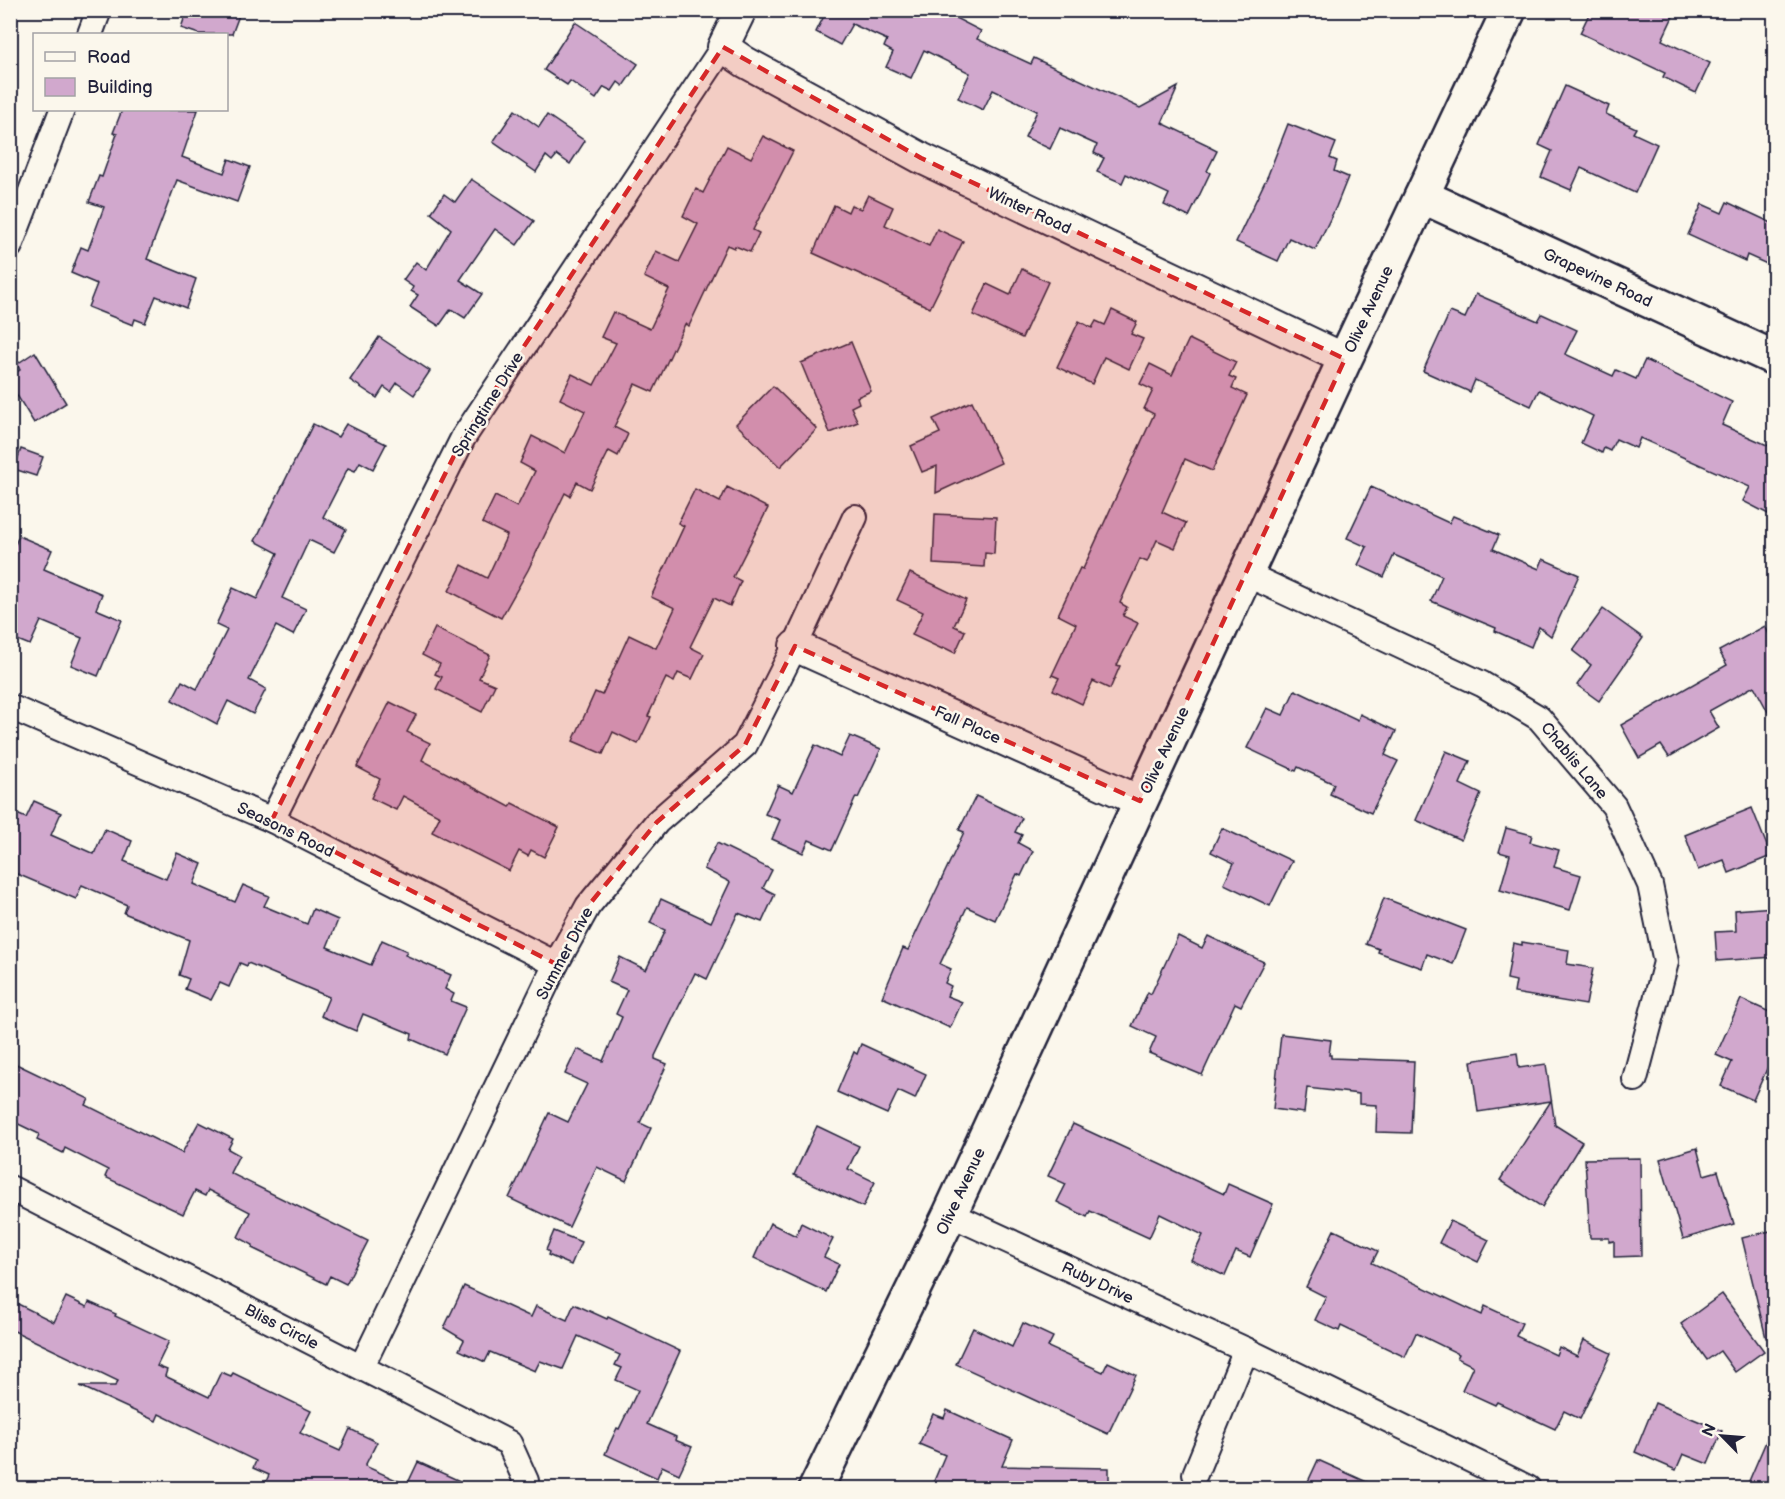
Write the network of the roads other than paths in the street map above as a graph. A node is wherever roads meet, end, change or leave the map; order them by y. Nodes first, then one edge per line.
1 (99, 10) edge
2 (741, 10) edge
3 (1509, 10) edge
4 (90, 33) edge
5 (723, 46) junction
6 (62, 111) edge
7 (1422, 196) junction
8 (10, 246) edge
9 (1345, 358) junction
10 (1774, 358) edge
11 (855, 517) dead end
12 (1246, 574) junction
13 (795, 646) junction
14 (10, 707) edge
15 (1140, 801) junction
16 (272, 820) junction
17 (556, 964) junction
18 (1635, 1079) dead end
19 (10, 1188) edge
20 (950, 1214) junction
21 (1246, 1350) junction
22 (362, 1366) junction
23 (1195, 1474) dead end
24 (523, 1488) edge
25 (816, 1488) edge
26 (1528, 1488) edge

1 - 4 street
2 - 5 street, Springtime Drive
3 - 7 main road, Olive Avenue
5 - 9 street, Winter Road
5 - 16 street, Springtime Drive
6 - 8 street
7 - 9 main road, Olive Avenue
7 - 10 main road, Grapevine Road
9 - 12 main road, Olive Avenue
11 - 13 street, Summer Drive
12 - 15 main road, Olive Avenue
12 - 18 street, Chablis Lane
13 - 15 street, Fall Place
13 - 17 street, Summer Drive
14 - 16 street, Seasons Road
15 - 20 main road, Olive Avenue
16 - 17 street, Seasons Road
17 - 22 street, Summer Drive
19 - 22 street, Bliss Circle
20 - 21 street, Ruby Drive
20 - 25 main road, Olive Avenue
21 - 23 street
21 - 26 street, Ruby Drive
22 - 24 street, Bliss Circle

